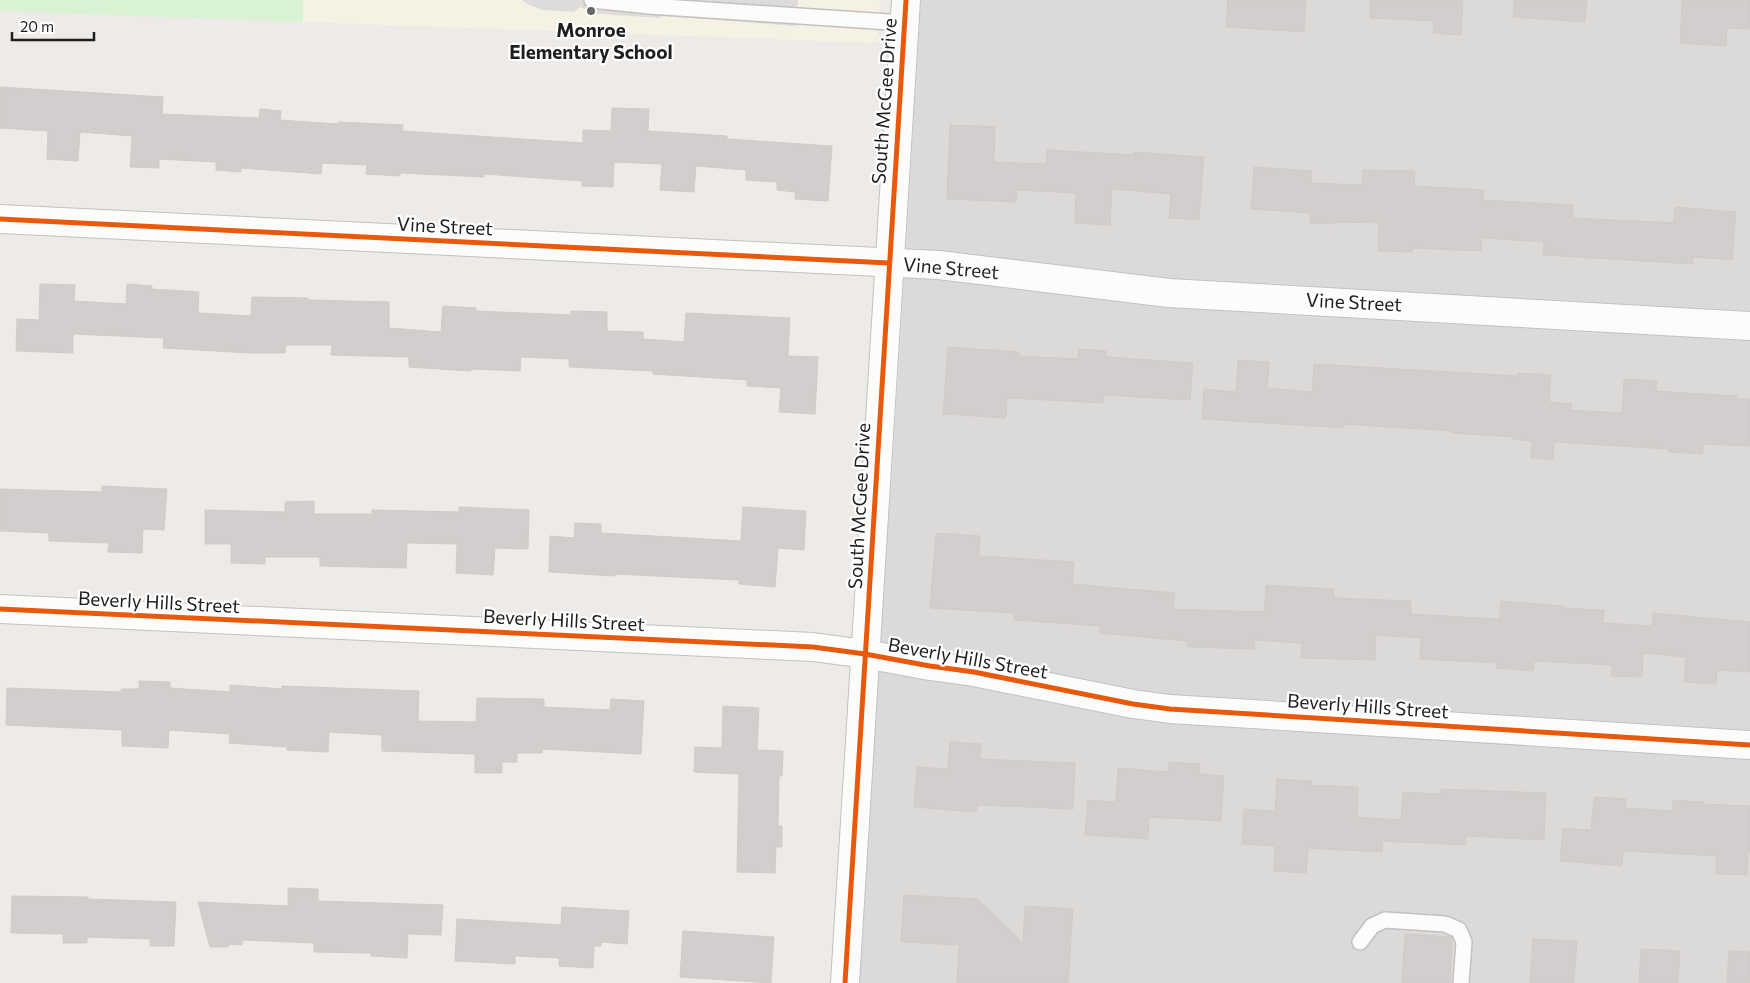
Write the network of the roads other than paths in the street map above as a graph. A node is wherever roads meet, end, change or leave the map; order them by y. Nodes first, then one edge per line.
1 (592, 0) edge
2 (905, 11) edge
3 (0, 219) edge
4 (888, 263) junction
5 (1750, 326) edge
6 (0, 609) edge
7 (865, 654) junction
8 (1750, 745) edge
9 (1360, 942) dead end
10 (845, 983) edge
11 (1461, 983) edge

1 - 2 lane
2 - 4 street, South McGee Drive
3 - 4 street, Vine Street
4 - 5 street, Vine Street
4 - 7 street, South McGee Drive
6 - 7 street, Beverly Hills Street
7 - 8 street, Beverly Hills Street
7 - 10 street, South McGee Drive
9 - 11 lane

